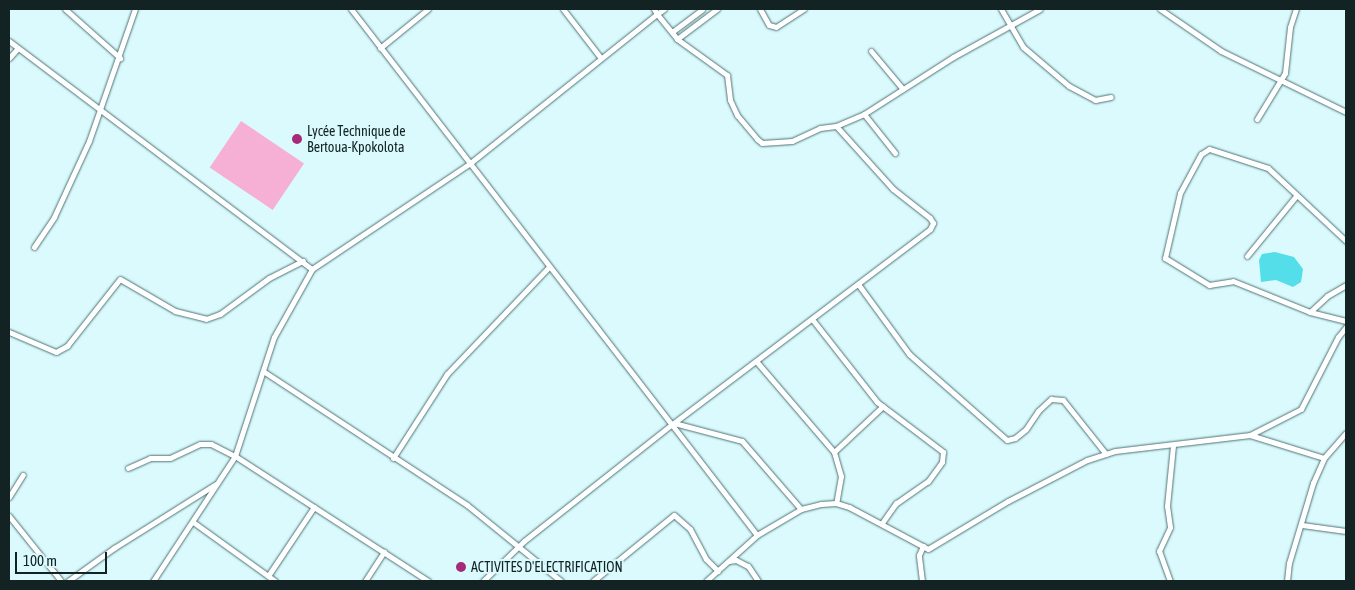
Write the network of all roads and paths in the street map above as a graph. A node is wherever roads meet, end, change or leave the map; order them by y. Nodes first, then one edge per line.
1 (65, 9) edge
2 (135, 9) edge
3 (351, 9) edge
4 (428, 9) edge
5 (563, 9) edge
6 (664, 9) edge
7 (702, 9) edge
8 (716, 9) edge
9 (760, 9) edge
10 (804, 9) edge
11 (1001, 9) edge
12 (1038, 9) edge
13 (1160, 9) edge
14 (1296, 9) edge
15 (655, 11) edge
16 (1009, 28) junction
17 (672, 32) junction
18 (677, 39) junction
19 (9, 42) edge
20 (18, 48) junction
21 (380, 48) junction
22 (871, 51) dead end
23 (600, 56) junction
24 (9, 58) edge
25 (120, 58) junction
26 (1281, 83) junction
27 (902, 88) junction
28 (1111, 97) dead end
29 (100, 108) junction
30 (1346, 112) edge
31 (864, 114) junction
32 (1257, 119) dead end
33 (836, 126) junction
34 (896, 154) dead end
35 (469, 164) junction
36 (1296, 196) junction
37 (1346, 241) edge
38 (34, 246) dead end
39 (1247, 256) dead end
40 (303, 261) junction
41 (549, 267) junction
42 (312, 269) junction
43 (858, 284) junction
44 (1346, 285) edge
45 (1310, 312) junction
46 (812, 319) junction
47 (1346, 321) edge
48 (1346, 328) edge
49 (9, 332) edge
50 (756, 361) junction
51 (263, 371) junction
52 (883, 406) junction
53 (673, 424) junction
54 (1346, 433) edge
55 (1250, 435) junction
56 (1173, 446) junction
57 (834, 452) junction
58 (1106, 454) junction
59 (235, 456) junction
60 (393, 458) junction
61 (1324, 458) junction
62 (128, 468) dead end
63 (23, 475) dead end
64 (218, 483) junction
65 (9, 497) edge
66 (836, 503) junction
67 (314, 507) junction
68 (801, 509) junction
69 (9, 516) edge
70 (193, 522) junction
71 (882, 523) junction
72 (1302, 525) junction
73 (1346, 531) edge
74 (757, 535) junction
75 (519, 546) junction
76 (923, 546) junction
77 (384, 552) junction
78 (729, 561) junction
79 (718, 571) junction
80 (268, 576) junction
81 (61, 581) edge
82 (68, 581) edge
83 (153, 581) edge
84 (275, 581) edge
85 (365, 581) edge
86 (428, 581) edge
87 (484, 581) edge
88 (561, 581) edge
89 (593, 581) edge
90 (706, 581) edge
91 (758, 581) edge
92 (922, 581) edge
93 (1170, 581) edge
94 (1287, 581) edge

1 - 25 street
2 - 25 street
3 - 21 street
4 - 21 street
5 - 23 street
6 - 15 street
7 - 17 street
8 - 18 street
9 - 10 street
11 - 16 street
12 - 16 street
13 - 26 street
14 - 26 street
15 - 17 street
15 - 23 street
16 - 27 street
16 - 28 street
17 - 18 street
18 - 33 street
19 - 20 street
20 - 24 street
20 - 29 street
21 - 35 street
22 - 27 street
23 - 35 street
25 - 29 street
26 - 30 street
26 - 32 street
27 - 31 street
29 - 38 street
29 - 40 street
31 - 33 street
31 - 34 street
33 - 43 street
35 - 41 street
35 - 42 street
36 - 37 street
36 - 39 street
36 - 45 street
40 - 42 street
40 - 49 street
41 - 53 street
41 - 60 street
42 - 51 street
43 - 46 street
43 - 58 street
44 - 45 street
45 - 47 street
46 - 50 street
46 - 52 street
48 - 55 street
50 - 53 street
50 - 57 street
51 - 59 street
51 - 60 street
52 - 57 street
52 - 71 street
53 - 68 street
53 - 74 street
53 - 75 street
54 - 61 street
55 - 56 street
55 - 61 street
56 - 58 street
56 - 93 street
57 - 66 street
58 - 76 street
59 - 62 street
59 - 64 street
59 - 67 street
60 - 75 street
61 - 72 street
63 - 65 street
64 - 70 street
64 - 82 street
66 - 68 street
66 - 71 street
67 - 77 street
67 - 80 street
68 - 74 street
69 - 81 street
70 - 80 street
70 - 83 street
71 - 76 street
72 - 73 street
72 - 94 street
74 - 78 street
75 - 87 street
75 - 88 street
76 - 92 street
77 - 85 street
77 - 86 street
78 - 79 street
78 - 91 street
79 - 89 street
79 - 90 street
80 - 84 street

